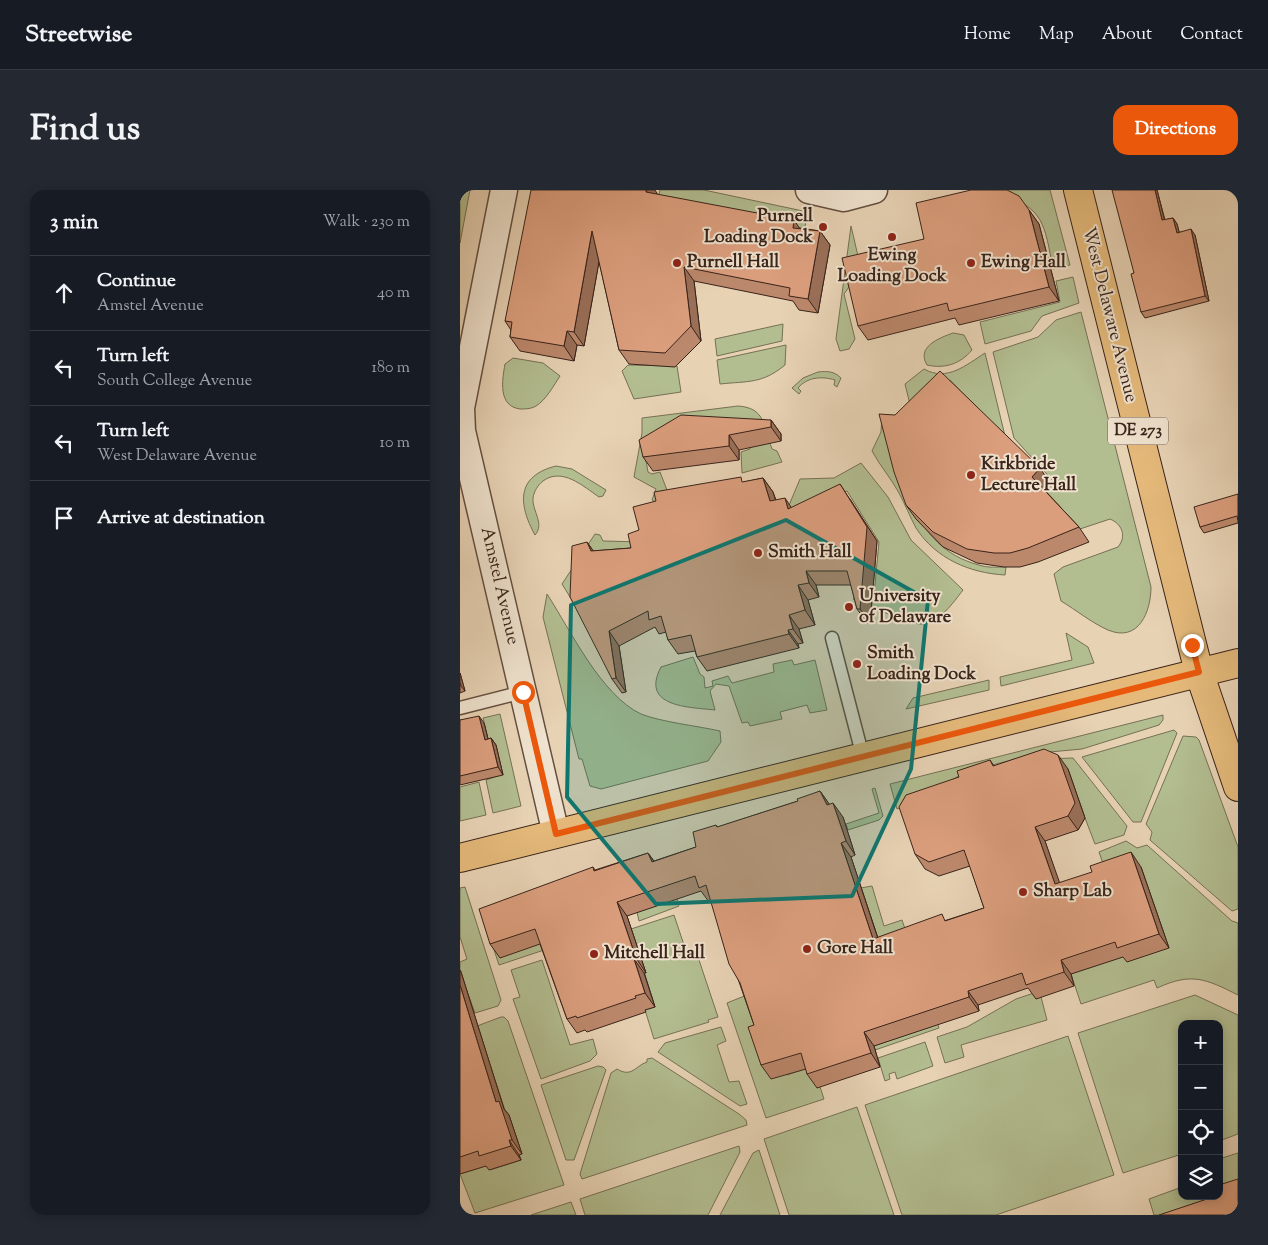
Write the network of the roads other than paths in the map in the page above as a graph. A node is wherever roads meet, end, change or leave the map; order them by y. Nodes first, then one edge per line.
1 (504, 190) edge
2 (809, 190) edge
3 (874, 190) edge
4 (1078, 190) edge
5 (832, 638) dead end
6 (1238, 663) edge
7 (1199, 672) junction
8 (523, 692) junction
9 (460, 708) edge
10 (863, 757) junction
11 (1238, 787) edge
12 (556, 834) junction
13 (460, 858) edge

1 - 8 street, Amstel Avenue
2 - 3 street
4 - 7 main road, West Delaware Avenue / DE 273
5 - 10 lane
6 - 7 main road
7 - 10 main road
7 - 11 main road, DE 273
8 - 9 lane
8 - 12 street, Amstel Avenue
10 - 12 main road
12 - 13 main road

